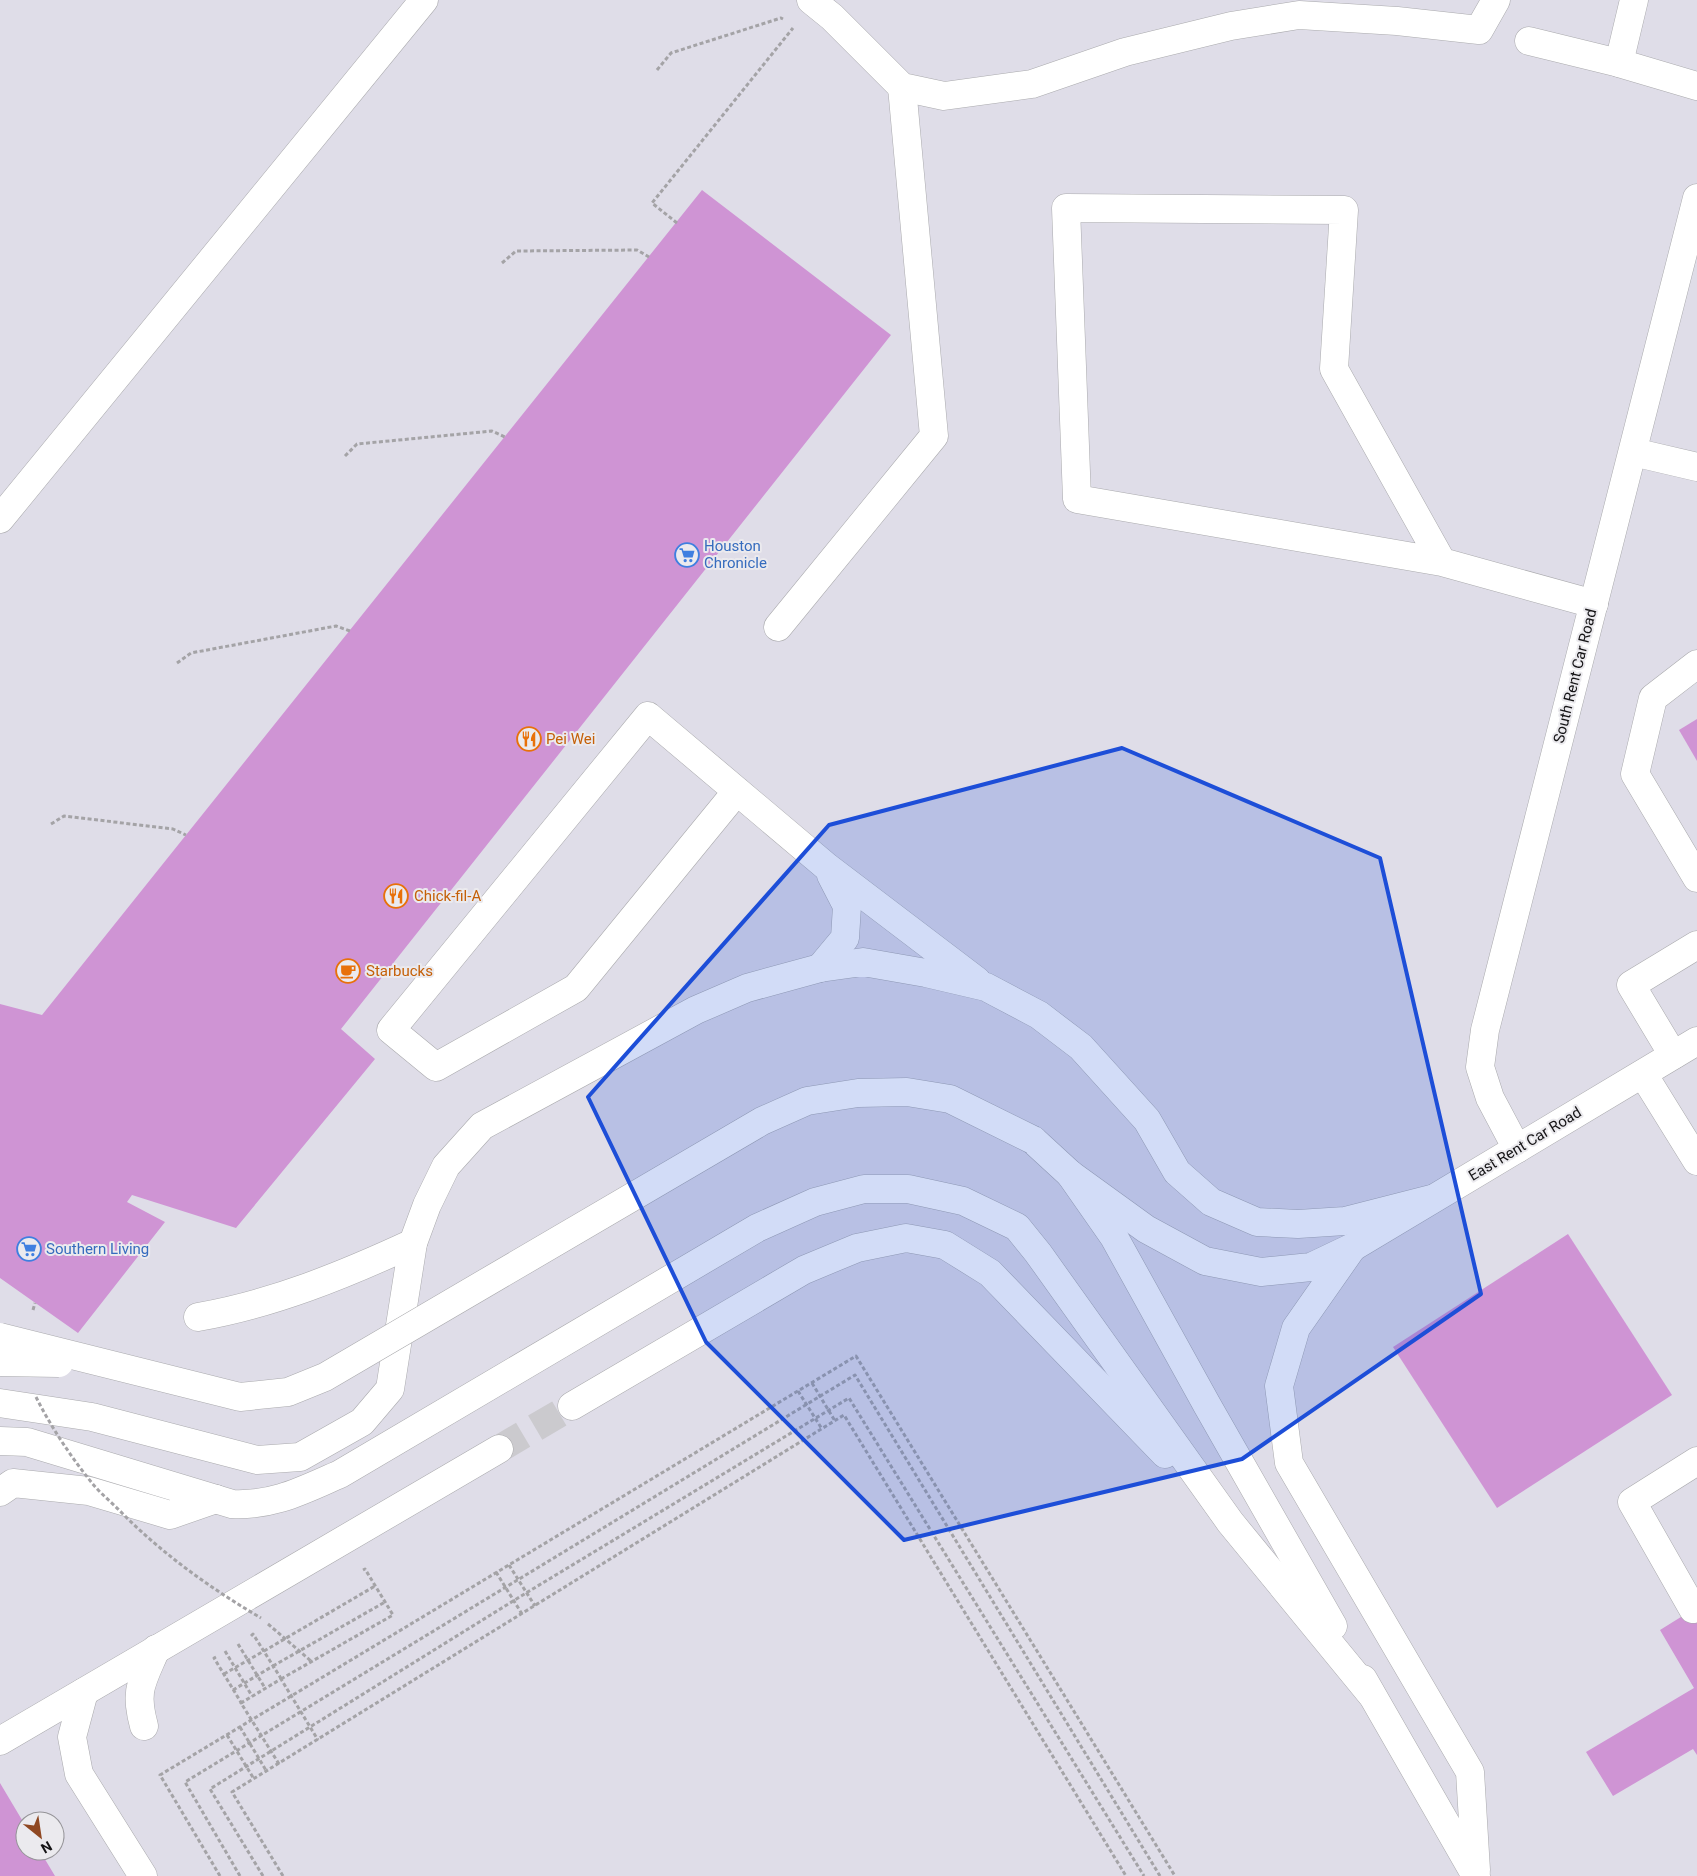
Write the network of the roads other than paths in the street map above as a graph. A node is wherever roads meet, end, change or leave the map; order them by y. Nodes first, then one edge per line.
1 (424, 0) edge
2 (811, 0) edge
3 (1496, 0) edge
4 (1634, 0) edge
5 (1529, 41) dead end
6 (1618, 63) junction
7 (1697, 86) edge
8 (902, 88) junction
9 (1697, 198) edge
10 (1632, 452) junction
11 (1697, 468) edge
12 (0, 519) edge
13 (1442, 562) junction
14 (1594, 604) junction
15 (778, 627) dead end
16 (1697, 664) edge
17 (737, 791) junction
18 (827, 867) junction
19 (1697, 878) edge
20 (1697, 945) edge
21 (820, 968) junction
22 (986, 987) junction
23 (1697, 1041) edge
24 (1673, 1055) junction
25 (1642, 1074) junction
26 (1517, 1148) junction
27 (1697, 1162) edge
28 (1070, 1174) junction
29 (1431, 1200) junction
30 (414, 1243) junction
31 (1353, 1247) junction
32 (198, 1317) dead end
33 (0, 1338) edge
34 (0, 1362) edge
35 (108, 1364) junction
36 (0, 1403) edge
37 (572, 1406) tunnel mouth
38 (0, 1441) edge
39 (499, 1449) tunnel mouth
40 (1697, 1461) edge
41 (4, 1487) edge
42 (216, 1499) junction
43 (1230, 1522) junction
44 (1694, 1609) dead end
45 (156, 1650) junction
46 (84, 1692) junction
47 (1371, 1694) junction
48 (144, 1726) dead end
49 (0, 1741) edge
50 (143, 1876) edge
51 (1476, 1876) edge

1 - 12 lane
2 - 8 lane
3 - 8 lane
4 - 6 lane
5 - 6 lane
6 - 7 lane
8 - 15 lane
9 - 10 lane, South Rent Car Road
10 - 11 lane
10 - 14 lane, South Rent Car Road
13 - 13 lane
13 - 14 lane
14 - 26 lane, South Rent Car Road
16 - 19 lane
17 - 17 lane
17 - 18 lane
18 - 21 lane
18 - 22 lane
20 - 24 lane
21 - 22 lane
21 - 30 lane
22 - 29 lane
23 - 24 lane, East Rent Car Road
24 - 25 lane, East Rent Car Road
25 - 26 lane, East Rent Car Road
25 - 27 lane
26 - 29 lane, East Rent Car Road
28 - 31 lane, East Rent Car Road
28 - 35 lane, bridge
28 - 47 lane
29 - 31 lane, East Rent Car Road
30 - 32 lane
30 - 36 lane
31 - 51 lane
33 - 35 lane, bridge
34 - 35 lane, bridge
37 - 43 lane
38 - 42 lane
39 - 45 lane
40 - 44 lane
41 - 42 lane
42 - 43 lane
43 - 47 lane
45 - 46 lane
45 - 48 lane
46 - 49 lane
46 - 50 lane
47 - 51 lane

